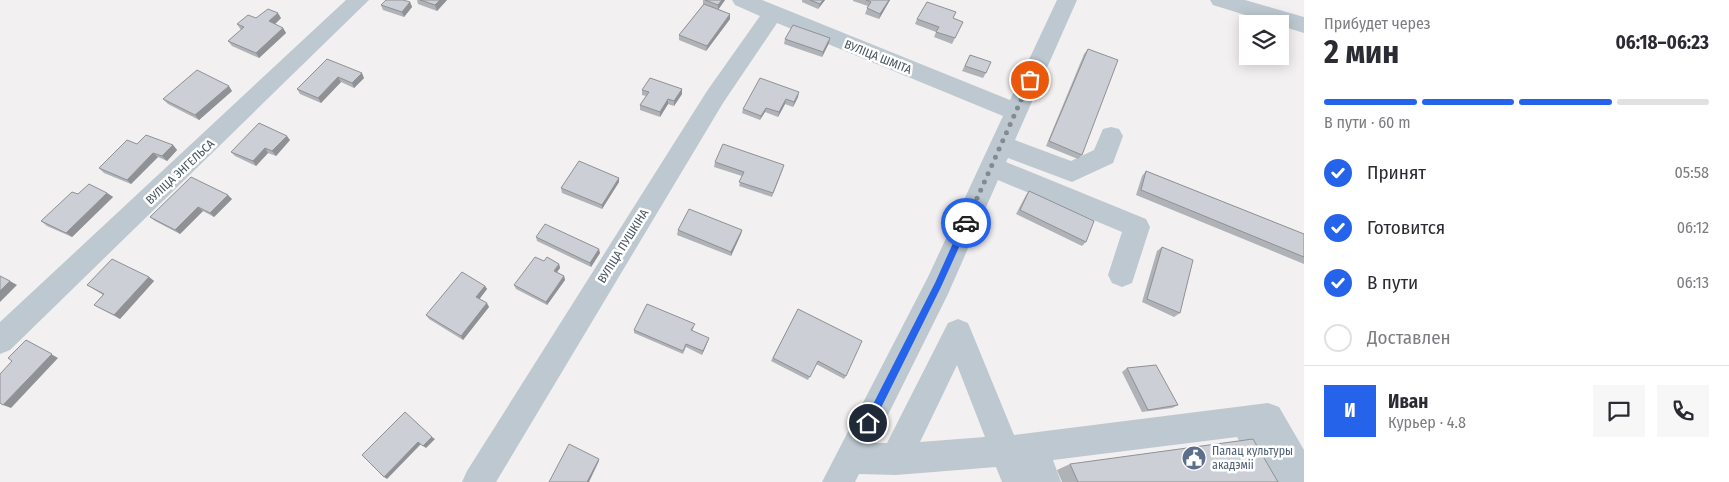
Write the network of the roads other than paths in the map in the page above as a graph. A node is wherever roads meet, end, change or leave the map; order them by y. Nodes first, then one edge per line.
1 (359, 0) edge
2 (742, 0) edge
3 (1067, 0) edge
4 (1220, 0) edge
5 (1247, 4) edge
6 (773, 13) junction
7 (1304, 25) edge
8 (1016, 112) junction
9 (1111, 136) dead end
10 (996, 156) junction
11 (1122, 275) dead end
12 (0, 341) edge
13 (1245, 421) junction
14 (1019, 449) junction
15 (896, 459) junction
16 (844, 470) edge
17 (1304, 480) edge
18 (478, 482) edge
19 (1018, 482) edge
20 (1045, 482) edge
21 (1279, 482) edge

1 - 12 street, ВУЛІЦА ЭНГЕЛЬСА
2 - 6 street, ВУЛІЦА ШМІТА
3 - 8 street
4 - 5 street
5 - 7 street
6 - 8 street, ВУЛІЦА ШМІТА
6 - 18 street, ВУЛІЦА ПУШКІНА
8 - 10 street
9 - 10 street
10 - 11 street
10 - 16 street
13 - 14 street
13 - 17 street
13 - 21 street
14 - 15 street
14 - 15 street
14 - 19 street
14 - 20 street
15 - 16 street

